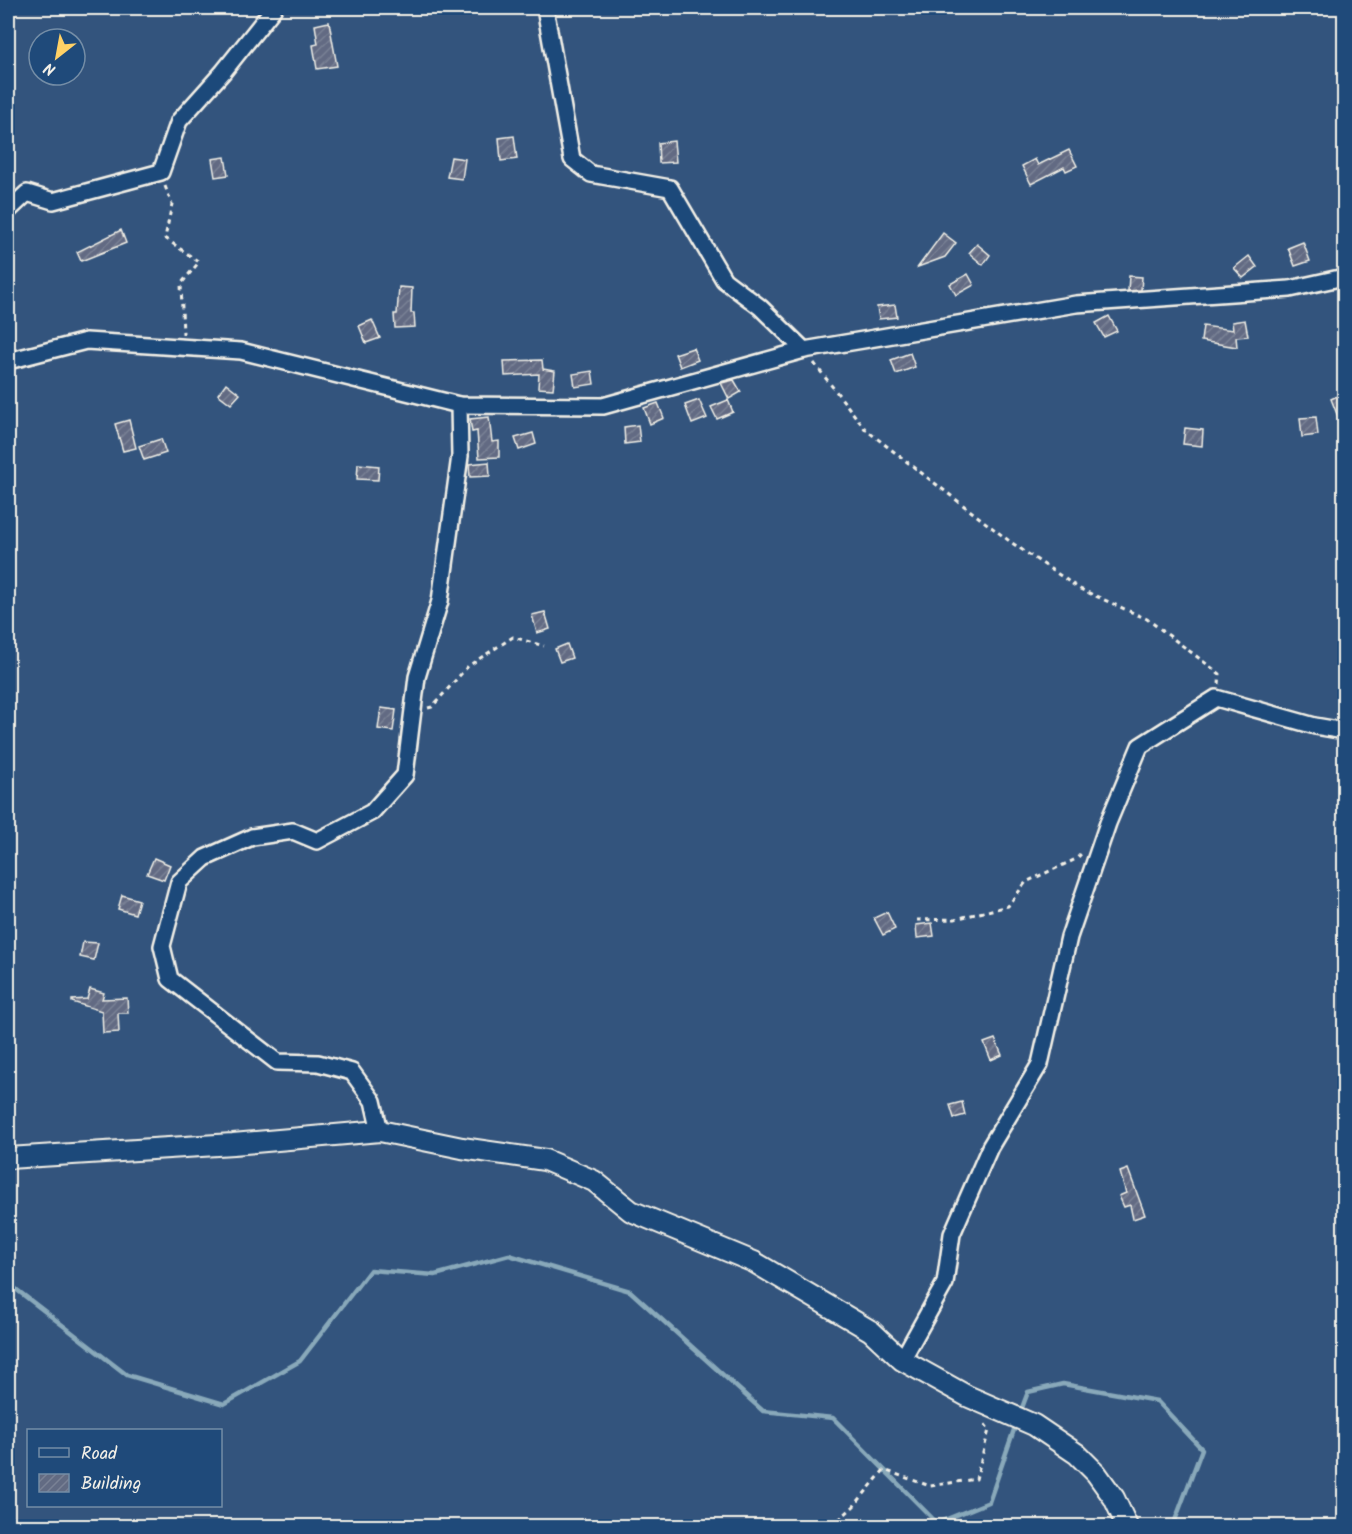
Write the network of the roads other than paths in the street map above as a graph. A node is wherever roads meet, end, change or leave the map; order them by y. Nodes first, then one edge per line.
1 (274, 8) edge
2 (545, 8) edge
3 (8, 211) edge
4 (1344, 277) edge
5 (804, 350) junction
6 (8, 361) edge
7 (459, 405) junction
8 (1344, 731) edge
9 (380, 1131) junction
10 (8, 1158) edge
11 (902, 1360) junction
12 (1127, 1527) edge

1 - 3 street
2 - 5 street
4 - 5 street
5 - 7 street
6 - 7 street
7 - 9 street
8 - 11 street
9 - 10 main road
9 - 11 main road
11 - 12 main road

